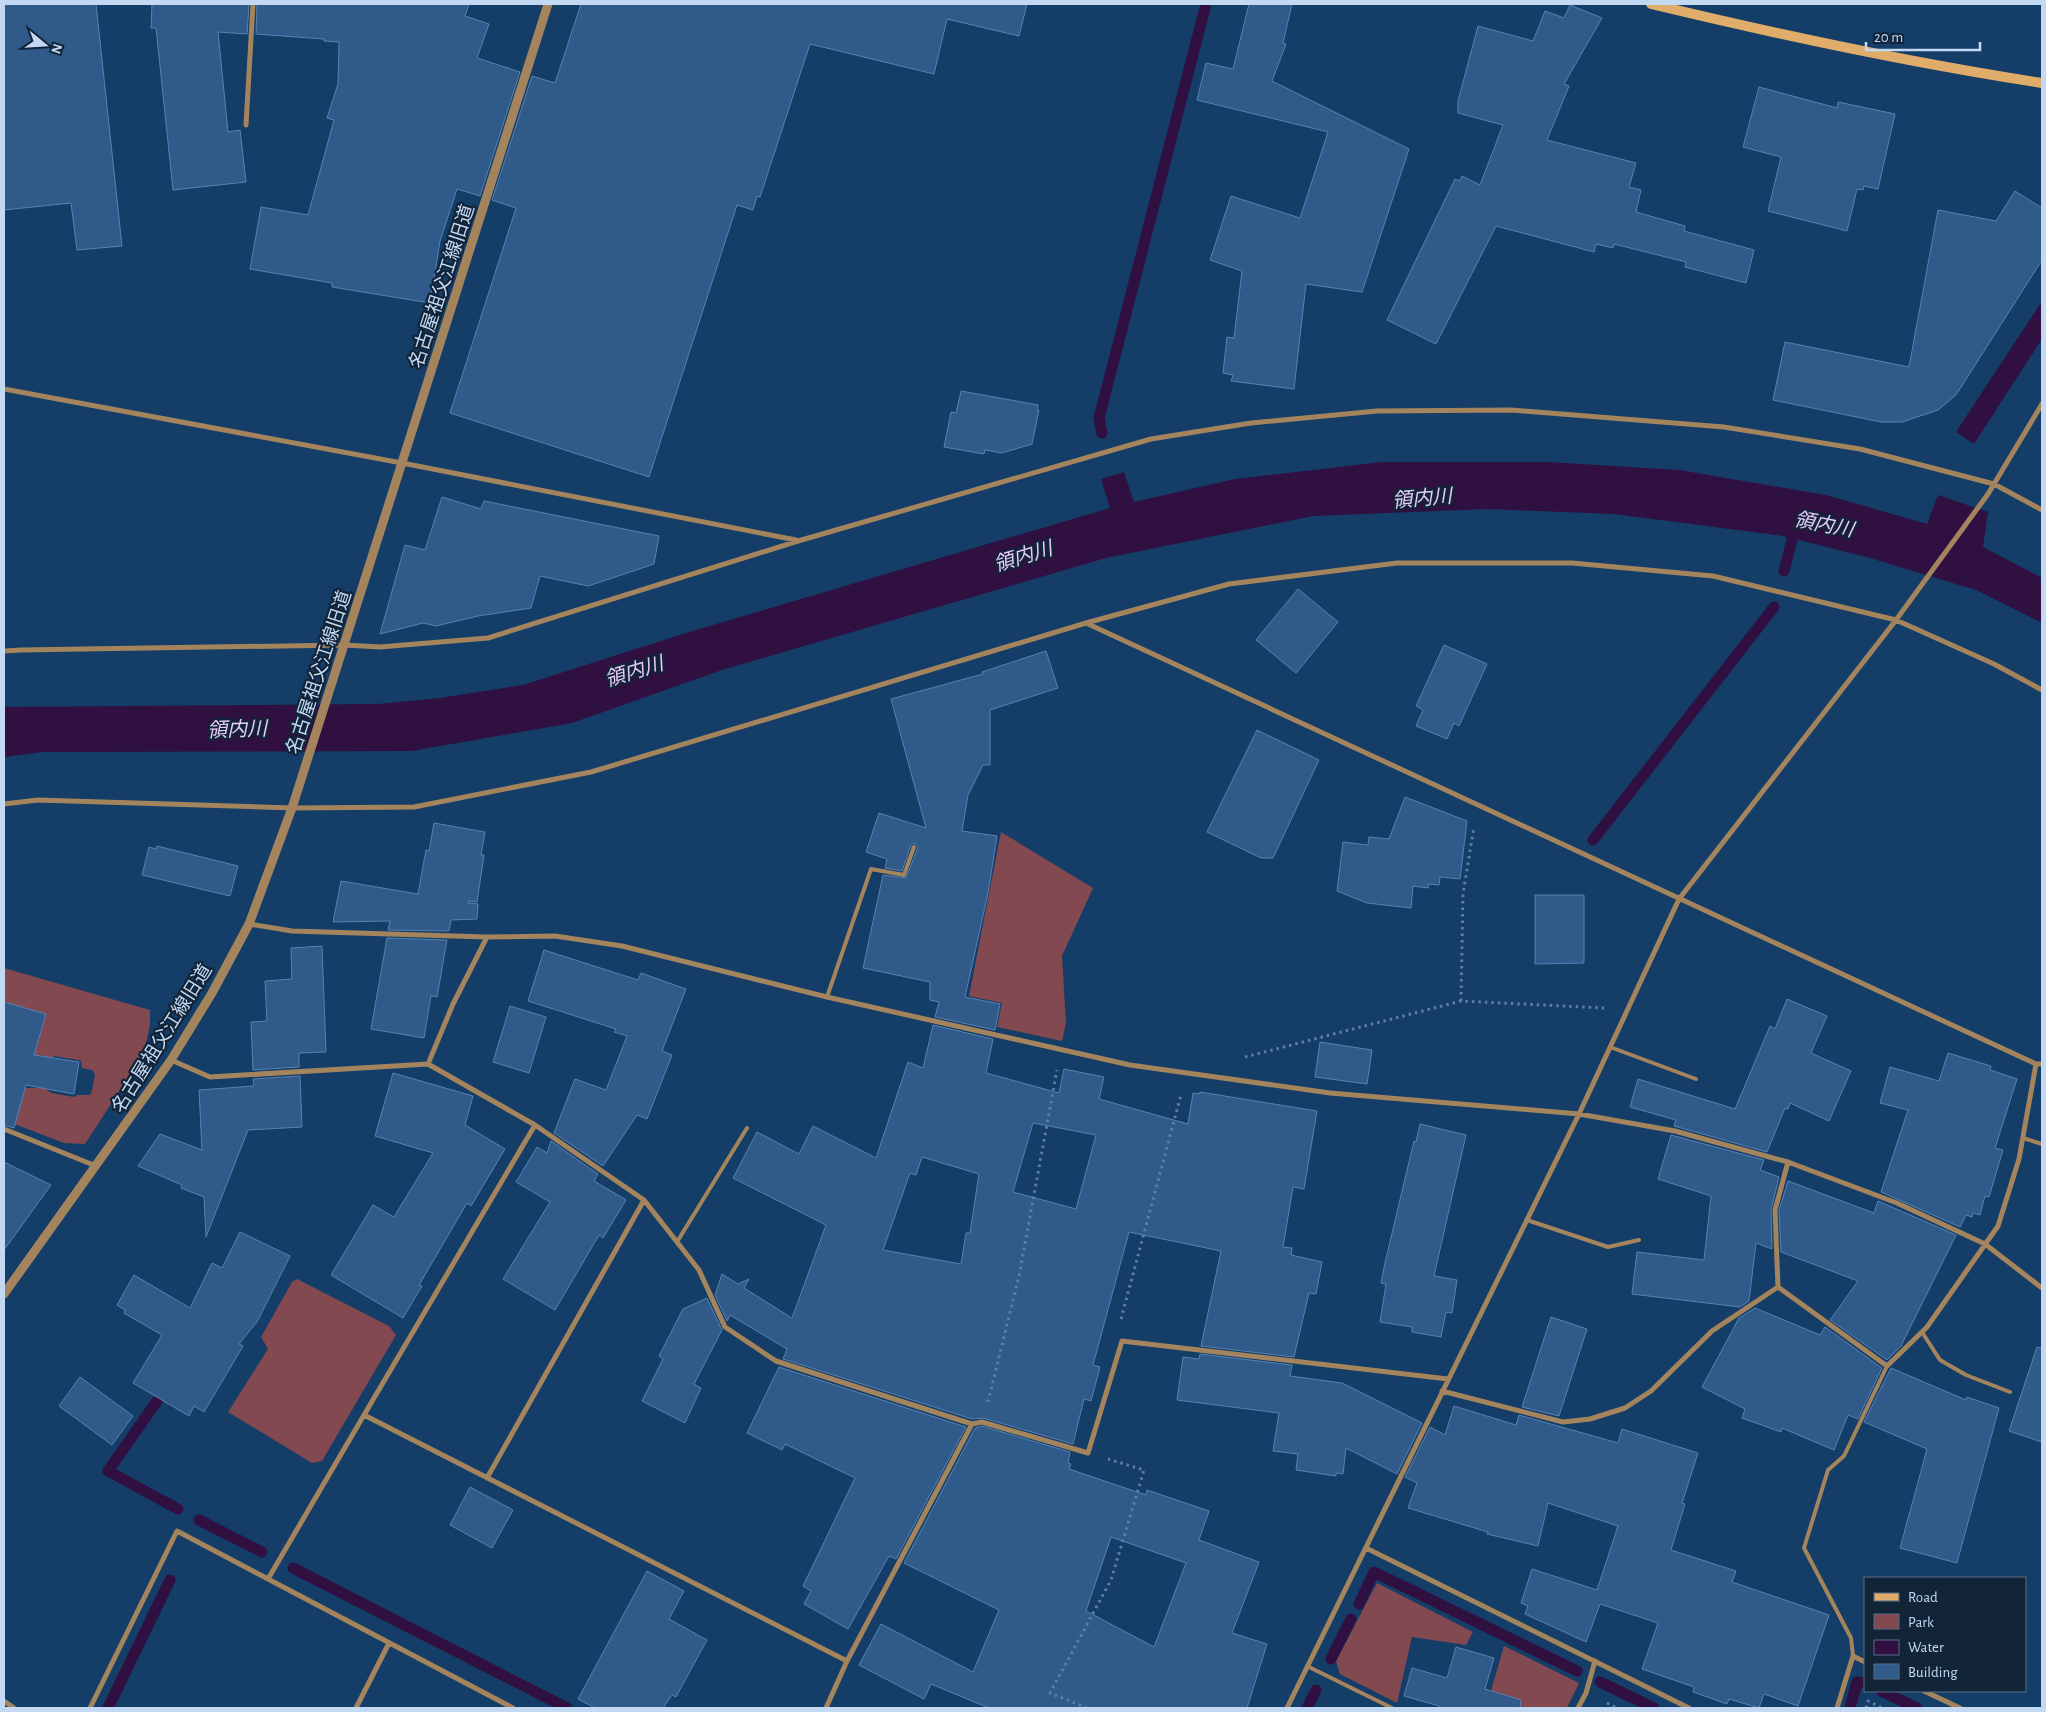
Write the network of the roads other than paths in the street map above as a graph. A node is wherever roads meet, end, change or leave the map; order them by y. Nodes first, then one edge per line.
1 (253, 4) edge
2 (548, 4) edge
3 (1651, 4) edge
4 (2042, 83) edge
5 (246, 125) dead end
6 (4, 389) edge
7 (2042, 404) edge
8 (402, 463) junction
9 (1994, 484) junction
10 (2042, 510) edge
11 (798, 541) junction
12 (1896, 620) junction
13 (1086, 623) junction
14 (343, 648) junction
15 (4, 652) edge
16 (2042, 690) edge
17 (4, 804) edge
18 (292, 808) junction
19 (914, 847) dead end
20 (1679, 899) junction
21 (249, 924) junction
22 (488, 937) junction
23 (827, 997) junction
24 (1610, 1047) junction
25 (170, 1060) junction
26 (428, 1064) junction
27 (2036, 1064) junction
28 (2042, 1064) edge
29 (1696, 1079) dead end
30 (1579, 1114) junction
31 (534, 1125) junction
32 (747, 1128) dead end
33 (4, 1129) edge
34 (2023, 1138) junction
35 (2042, 1144) edge
36 (1788, 1162) junction
37 (96, 1166) junction
38 (644, 1200) junction
39 (1526, 1220) junction
40 (1639, 1240) dead end
41 (677, 1242) junction
42 (1985, 1244) junction
43 (1778, 1287) junction
44 (2042, 1288) edge
45 (4, 1294) edge
46 (1922, 1332) junction
47 (1887, 1366) junction
48 (1448, 1379) junction
49 (1442, 1391) junction
50 (2010, 1392) dead end
51 (364, 1415) junction
52 (972, 1424) junction
53 (487, 1478) junction
54 (1366, 1548) junction
55 (268, 1579) junction
56 (389, 1643) junction
57 (1853, 1656) junction
58 (847, 1661) junction
59 (1594, 1661) junction
60 (1864, 1662) edge
61 (1308, 1666) junction
62 (1926, 1692) edge
63 (4, 1701) edge
64 (14, 1708) edge
65 (90, 1708) edge
66 (356, 1708) edge
67 (513, 1708) edge
68 (826, 1708) edge
69 (1287, 1708) edge
70 (1392, 1708) edge
71 (1578, 1708) edge
72 (1689, 1708) edge
73 (1837, 1708) edge
74 (1960, 1708) edge

1 - 5 street
2 - 8 street, 名古屋祖父江線旧道
3 - 4 main road
6 - 8 street
7 - 9 street
8 - 11 street
8 - 14 street, 名古屋祖父江線旧道
9 - 10 street
9 - 11 street
9 - 12 street
11 - 14 street
12 - 13 street
12 - 16 street
12 - 20 street
13 - 18 street
13 - 20 street
14 - 15 street
14 - 18 street, 名古屋祖父江線旧道
17 - 18 street
18 - 21 street, 名古屋祖父江線旧道
19 - 23 lane
20 - 24 street
20 - 27 street
21 - 22 street
21 - 25 street, 名古屋祖父江線旧道
22 - 23 street
22 - 26 street
23 - 30 street
24 - 29 lane
24 - 30 street
25 - 26 street
25 - 37 street, 名古屋祖父江線旧道
26 - 31 street
27 - 28 street
27 - 34 street
30 - 36 street
30 - 39 street
31 - 38 street
31 - 51 street
32 - 41 lane
33 - 37 street
34 - 35 lane
34 - 42 street
36 - 42 street
36 - 43 street
37 - 45 street, 名古屋祖父江線旧道
38 - 41 street
38 - 53 street
39 - 40 lane
39 - 48 street
41 - 52 street
42 - 44 street
42 - 46 street
43 - 47 street
43 - 49 street
46 - 47 street
46 - 50 lane
47 - 57 lane
48 - 49 street
48 - 52 street
49 - 54 street
51 - 53 street
51 - 55 street
52 - 58 street
53 - 58 street
54 - 59 street
54 - 61 street
55 - 56 street
55 - 65 street
56 - 66 street
56 - 67 street
57 - 60 street
57 - 73 street
58 - 68 street
59 - 71 street
59 - 72 street
61 - 69 street
61 - 70 lane
62 - 74 street
63 - 64 street

